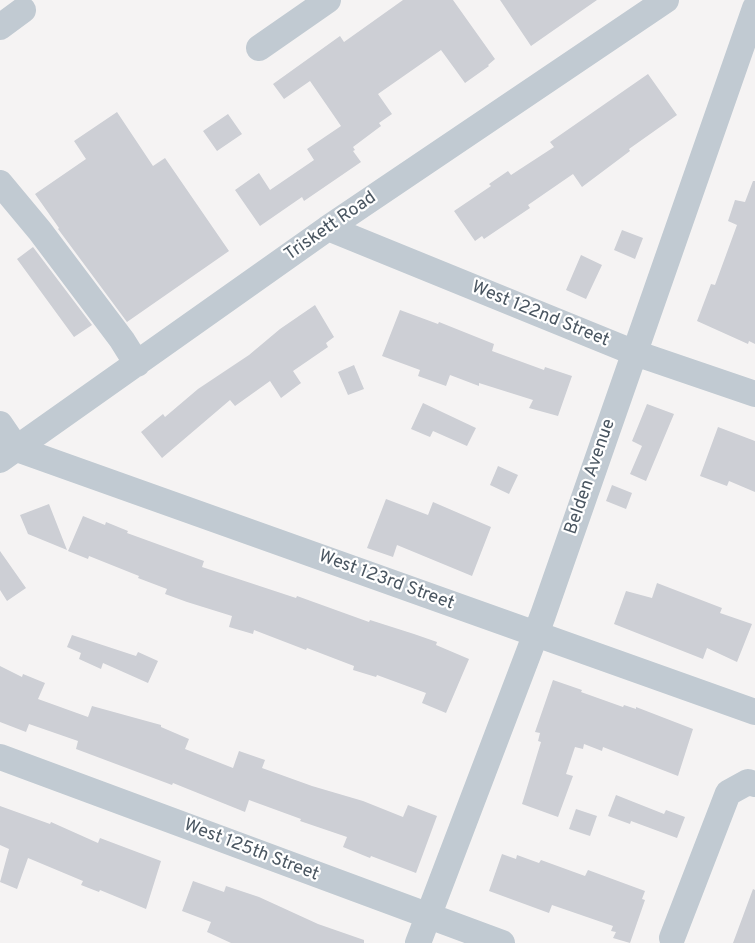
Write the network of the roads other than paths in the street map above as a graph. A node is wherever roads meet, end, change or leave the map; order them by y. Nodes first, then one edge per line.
1 (328, 0) edge
2 (666, 0) edge
3 (755, 8) edge
4 (23, 10) dead end
5 (0, 27) edge
6 (259, 48) dead end
7 (0, 183) edge
8 (328, 228) junction
9 (635, 354) junction
10 (137, 364) junction
11 (755, 394) edge
12 (0, 424) edge
13 (8, 455) edge
14 (536, 635) junction
15 (755, 712) edge
16 (0, 757) edge
17 (755, 784) edge
18 (428, 917) junction
19 (672, 938) dead end
20 (418, 943) edge
21 (502, 943) edge

1 - 6 street
2 - 8 street, Triskett Road
3 - 9 street, Belden Avenue
4 - 5 street
7 - 10 street
8 - 9 street, West 122nd Street
8 - 10 street, Triskett Road
9 - 11 street, West 122nd Street
9 - 14 street, Belden Avenue
10 - 13 street, Triskett Road
12 - 13 street
13 - 14 street, West 123rd Street
14 - 15 street, West 123rd Street
14 - 18 street, Belden Avenue
16 - 18 street, West 125th Street
17 - 19 street
18 - 20 street, Belden Avenue
18 - 21 street, West 125th Street

